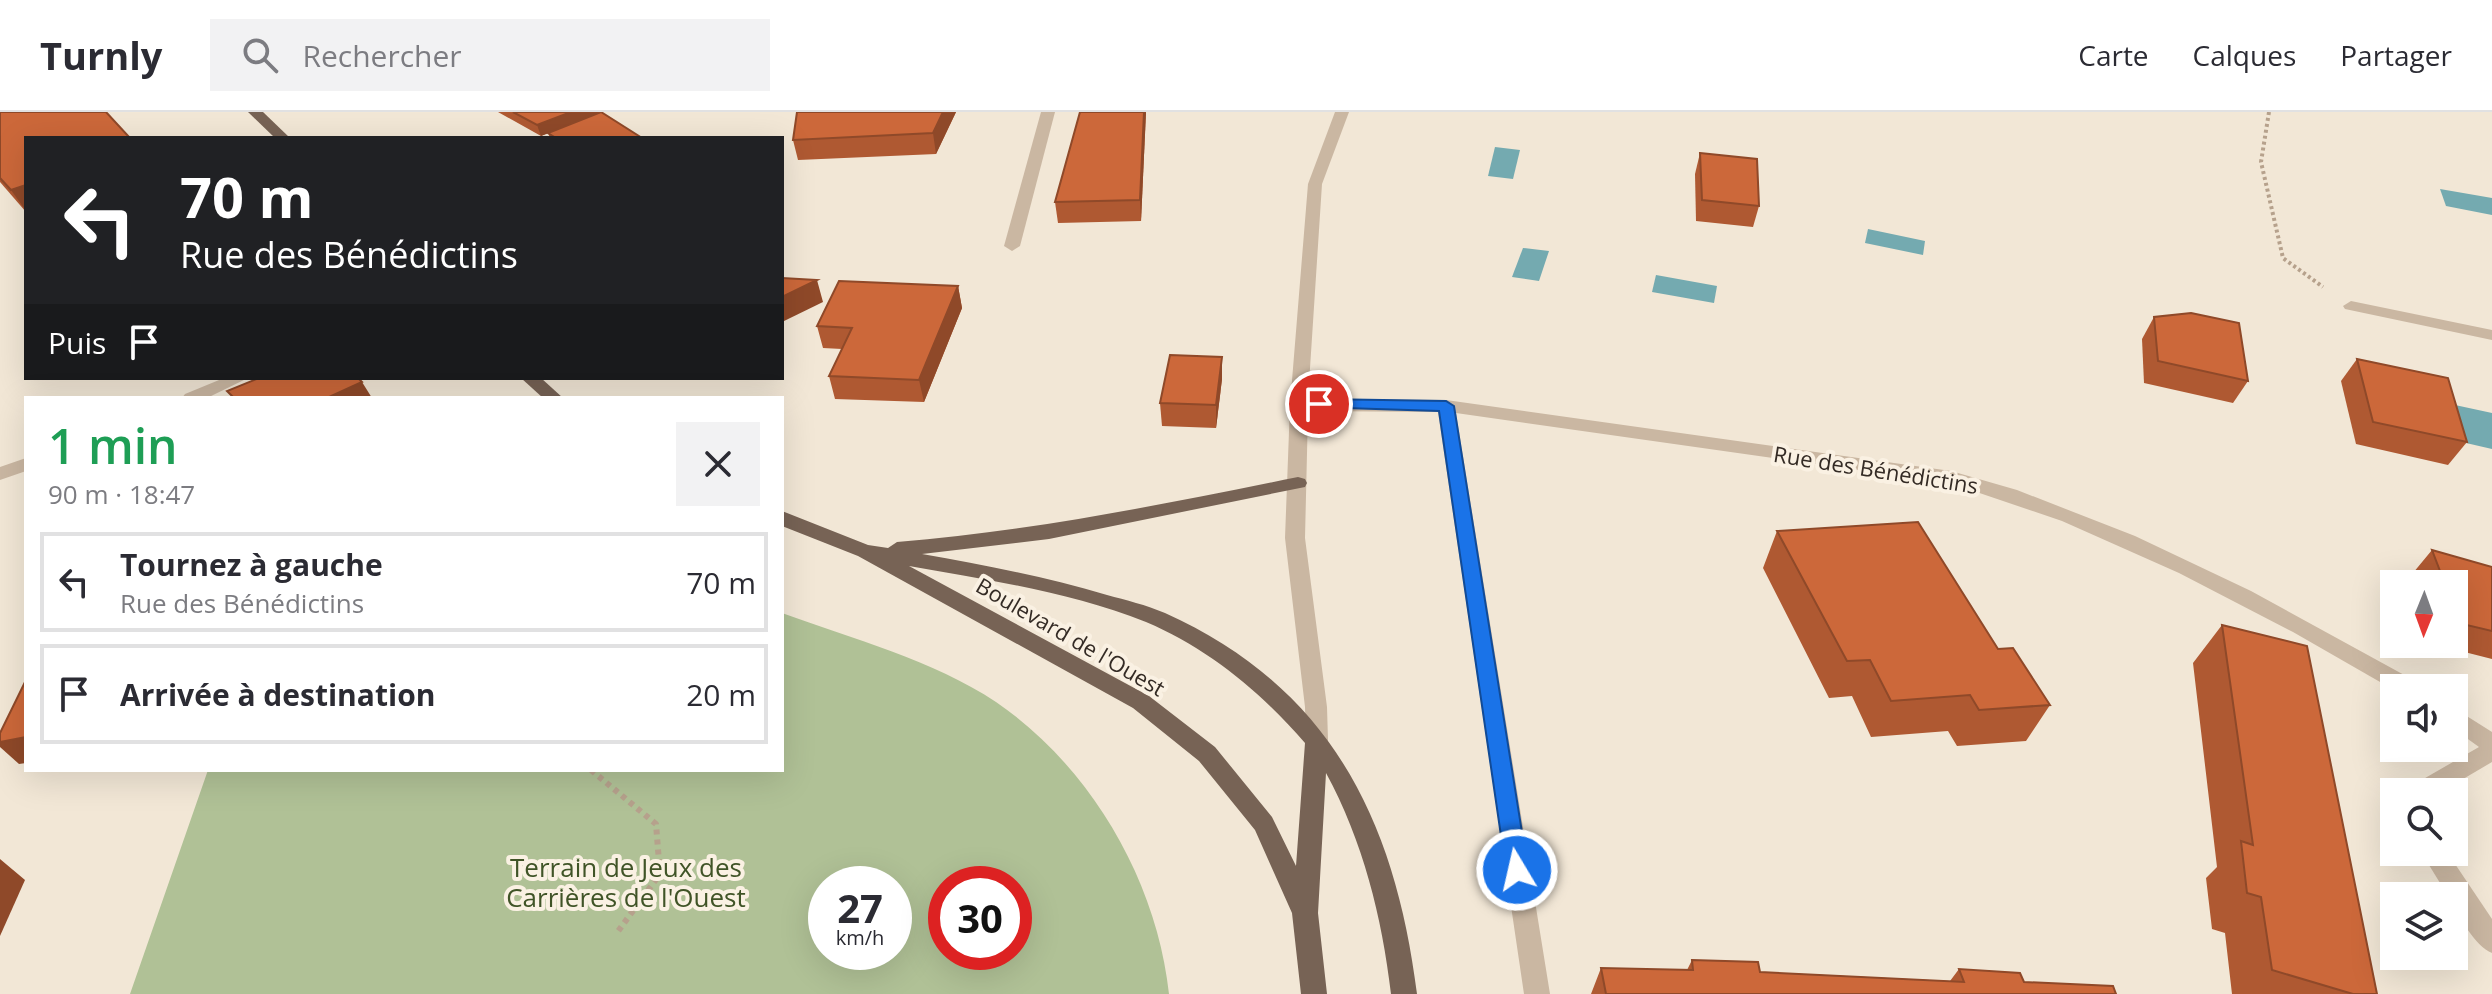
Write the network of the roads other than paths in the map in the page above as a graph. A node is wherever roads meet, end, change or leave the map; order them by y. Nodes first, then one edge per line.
1 (255, 112) edge
2 (1048, 112) edge
3 (1342, 112) edge
4 (281, 136) edge
5 (1012, 246) dead end
6 (2351, 306) road end
7 (2492, 335) edge
8 (234, 380) edge
9 (532, 380) edge
10 (196, 396) edge
11 (552, 396) edge
12 (1299, 405) junction
13 (1446, 406) junction
14 (24, 465) edge
15 (0, 474) edge
16 (1298, 483) junction
17 (784, 519) edge
18 (865, 551) junction
19 (2386, 674) edge
20 (2468, 727) edge
21 (1317, 740) junction
22 (2492, 744) edge
23 (2492, 751) edge
24 (2445, 778) edge
25 (2442, 866) edge
26 (1305, 913) junction
27 (2492, 941) edge
28 (1314, 994) edge
29 (1404, 994) edge
30 (1537, 994) edge

1 - 4 main road
2 - 5 street
3 - 12 street
6 - 7 street
8 - 10 street
9 - 11 main road
12 - 13 street, Rue des Bénédictins
12 - 16 street
13 - 19 street, Rue des Bénédictins
13 - 30 street
14 - 15 street
16 - 18 main road
16 - 21 street
17 - 18 main road, Boulevard de l'Ouest
18 - 21 main road, Boulevard de l'Ouest
18 - 26 main road, Boulevard de l'Ouest
20 - 22 street
21 - 26 main road
21 - 29 main road, Boulevard de l'Ouest
23 - 24 street
25 - 27 street
26 - 28 main road

